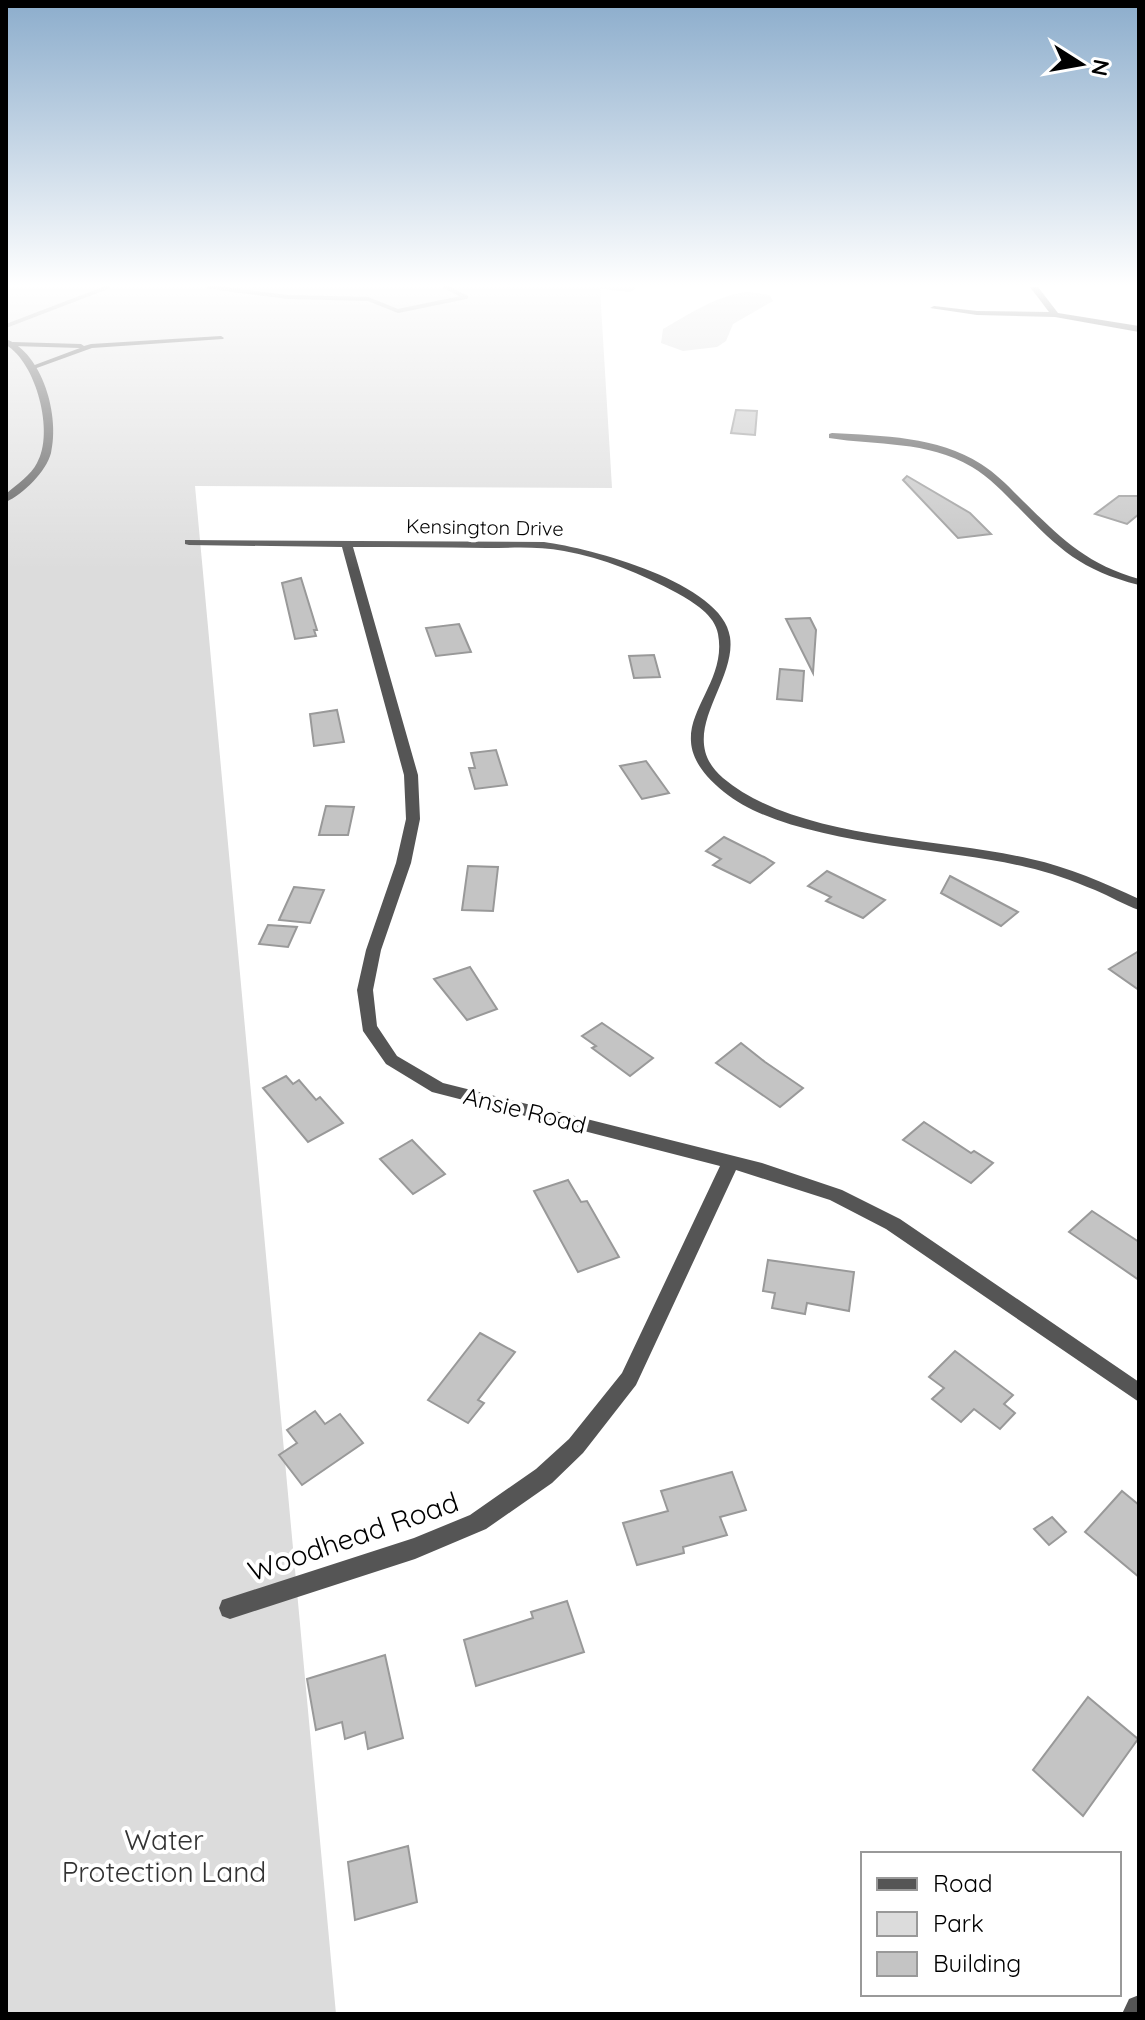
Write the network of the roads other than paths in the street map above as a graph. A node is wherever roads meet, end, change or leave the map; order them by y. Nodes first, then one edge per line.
1 (37, 381) edge
2 (832, 436) dead end
3 (6, 499) edge
4 (189, 542) dead end
5 (347, 545) junction
6 (1139, 582) edge
7 (1139, 905) edge
8 (731, 1162) junction
9 (1139, 1393) edge
10 (230, 1608) dead end

1 - 3 street
2 - 6 street
4 - 5 street, Kensington Drive
5 - 7 street, Kensington Drive
5 - 8 street, Ansie Road
8 - 9 street, Ansie Road
8 - 10 street, Woodhead Road

